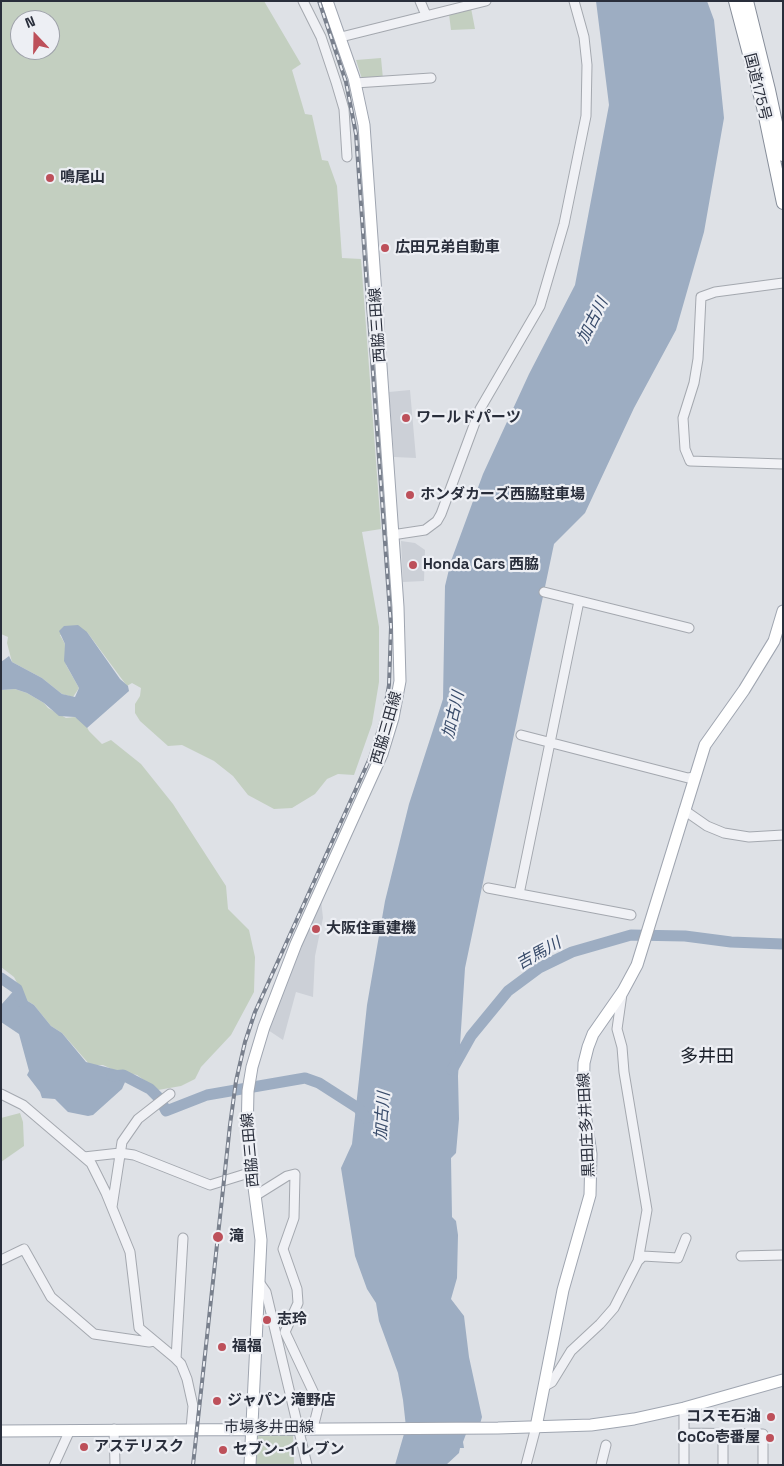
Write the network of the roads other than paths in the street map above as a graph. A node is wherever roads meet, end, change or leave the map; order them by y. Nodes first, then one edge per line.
1 (303, 1) edge
2 (327, 1) edge
3 (420, 1) edge
4 (486, 1) edge
5 (574, 1) edge
6 (735, 1) edge
7 (747, 1) edge
8 (426, 15) junction
9 (341, 37) junction
10 (431, 78) dead end
11 (355, 83) junction
12 (783, 155) edge
13 (347, 157) dead end
14 (783, 202) edge
15 (783, 283) edge
16 (783, 464) edge
17 (392, 535) junction
18 (544, 592) dead end
19 (579, 601) junction
20 (783, 611) edge
21 (690, 628) dead end
22 (520, 735) dead end
23 (550, 743) junction
24 (694, 777) junction
25 (684, 810) junction
26 (783, 834) edge
27 (488, 888) dead end
28 (519, 894) junction
29 (630, 915) dead end
30 (623, 991) junction
31 (1, 1094) edge
32 (170, 1094) dead end
33 (120, 1153) junction
34 (84, 1157) junction
35 (252, 1172) junction
36 (255, 1196) junction
37 (112, 1207) junction
38 (183, 1238) dead end
39 (686, 1238) dead end
40 (783, 1255) edge
41 (741, 1256) dead end
42 (1, 1260) edge
43 (638, 1261) junction
44 (259, 1282) junction
45 (154, 1341) junction
46 (176, 1359) junction
47 (783, 1380) edge
48 (545, 1386) junction
49 (684, 1408) junction
50 (536, 1427) junction
51 (298, 1428) junction
52 (313, 1428) junction
53 (114, 1429) junction
54 (191, 1429) junction
55 (252, 1429) junction
56 (70, 1430) junction
57 (1, 1431) edge
58 (684, 1433) junction
59 (723, 1433) junction
60 (606, 1445) dead end
61 (54, 1465) edge
62 (115, 1465) edge
63 (250, 1465) edge
64 (307, 1465) edge
65 (526, 1465) edge
66 (601, 1465) edge
67 (684, 1465) edge
68 (723, 1465) edge
69 (763, 1465) edge

1 - 13 street
2 - 9 main road, 西脇三田線
3 - 8 street
4 - 8 street
5 - 17 street
6 - 14 highway, 国道175号
7 - 12 highway, 国道175号
8 - 9 street
9 - 11 main road, 西脇三田線
10 - 11 street
11 - 17 main road, 西脇三田線
15 - 16 street
17 - 35 main road, 西脇三田線
18 - 19 street
19 - 21 street
19 - 23 street
20 - 24 main road, 黒田庄多井田線
22 - 23 street
23 - 24 street
23 - 28 street
24 - 25 main road, 黒田庄多井田線
25 - 26 street
25 - 30 main road, 黒田庄多井田線
27 - 28 street
28 - 29 street
30 - 43 street
30 - 48 main road, 黒田庄多井田線
31 - 34 street
32 - 33 street
33 - 34 street
33 - 35 street
33 - 37 street
34 - 37 street
35 - 36 main road, 西脇三田線
36 - 44 main road, 西脇三田線
36 - 52 street
37 - 45 street
38 - 46 street
39 - 43 street
40 - 41 street
42 - 45 street
43 - 48 street
44 - 51 street
44 - 55 main road, 西脇三田線
45 - 46 street
46 - 54 street
47 - 49 main road
48 - 50 main road, 黒田庄多井田線
49 - 50 main road
49 - 58 street
50 - 52 main road, 市場多井田線
50 - 65 street
51 - 52 main road, 市場多井田線
51 - 55 main road, 市場多井田線
51 - 64 street
53 - 54 main road, 市場多井田線
53 - 56 main road, 市場多井田線
53 - 62 street
54 - 55 main road, 市場多井田線
55 - 63 main road, 西脇三田線
56 - 57 main road, 市場多井田線
56 - 61 street
58 - 59 street
58 - 67 street
59 - 68 street
59 - 69 street
60 - 66 street

